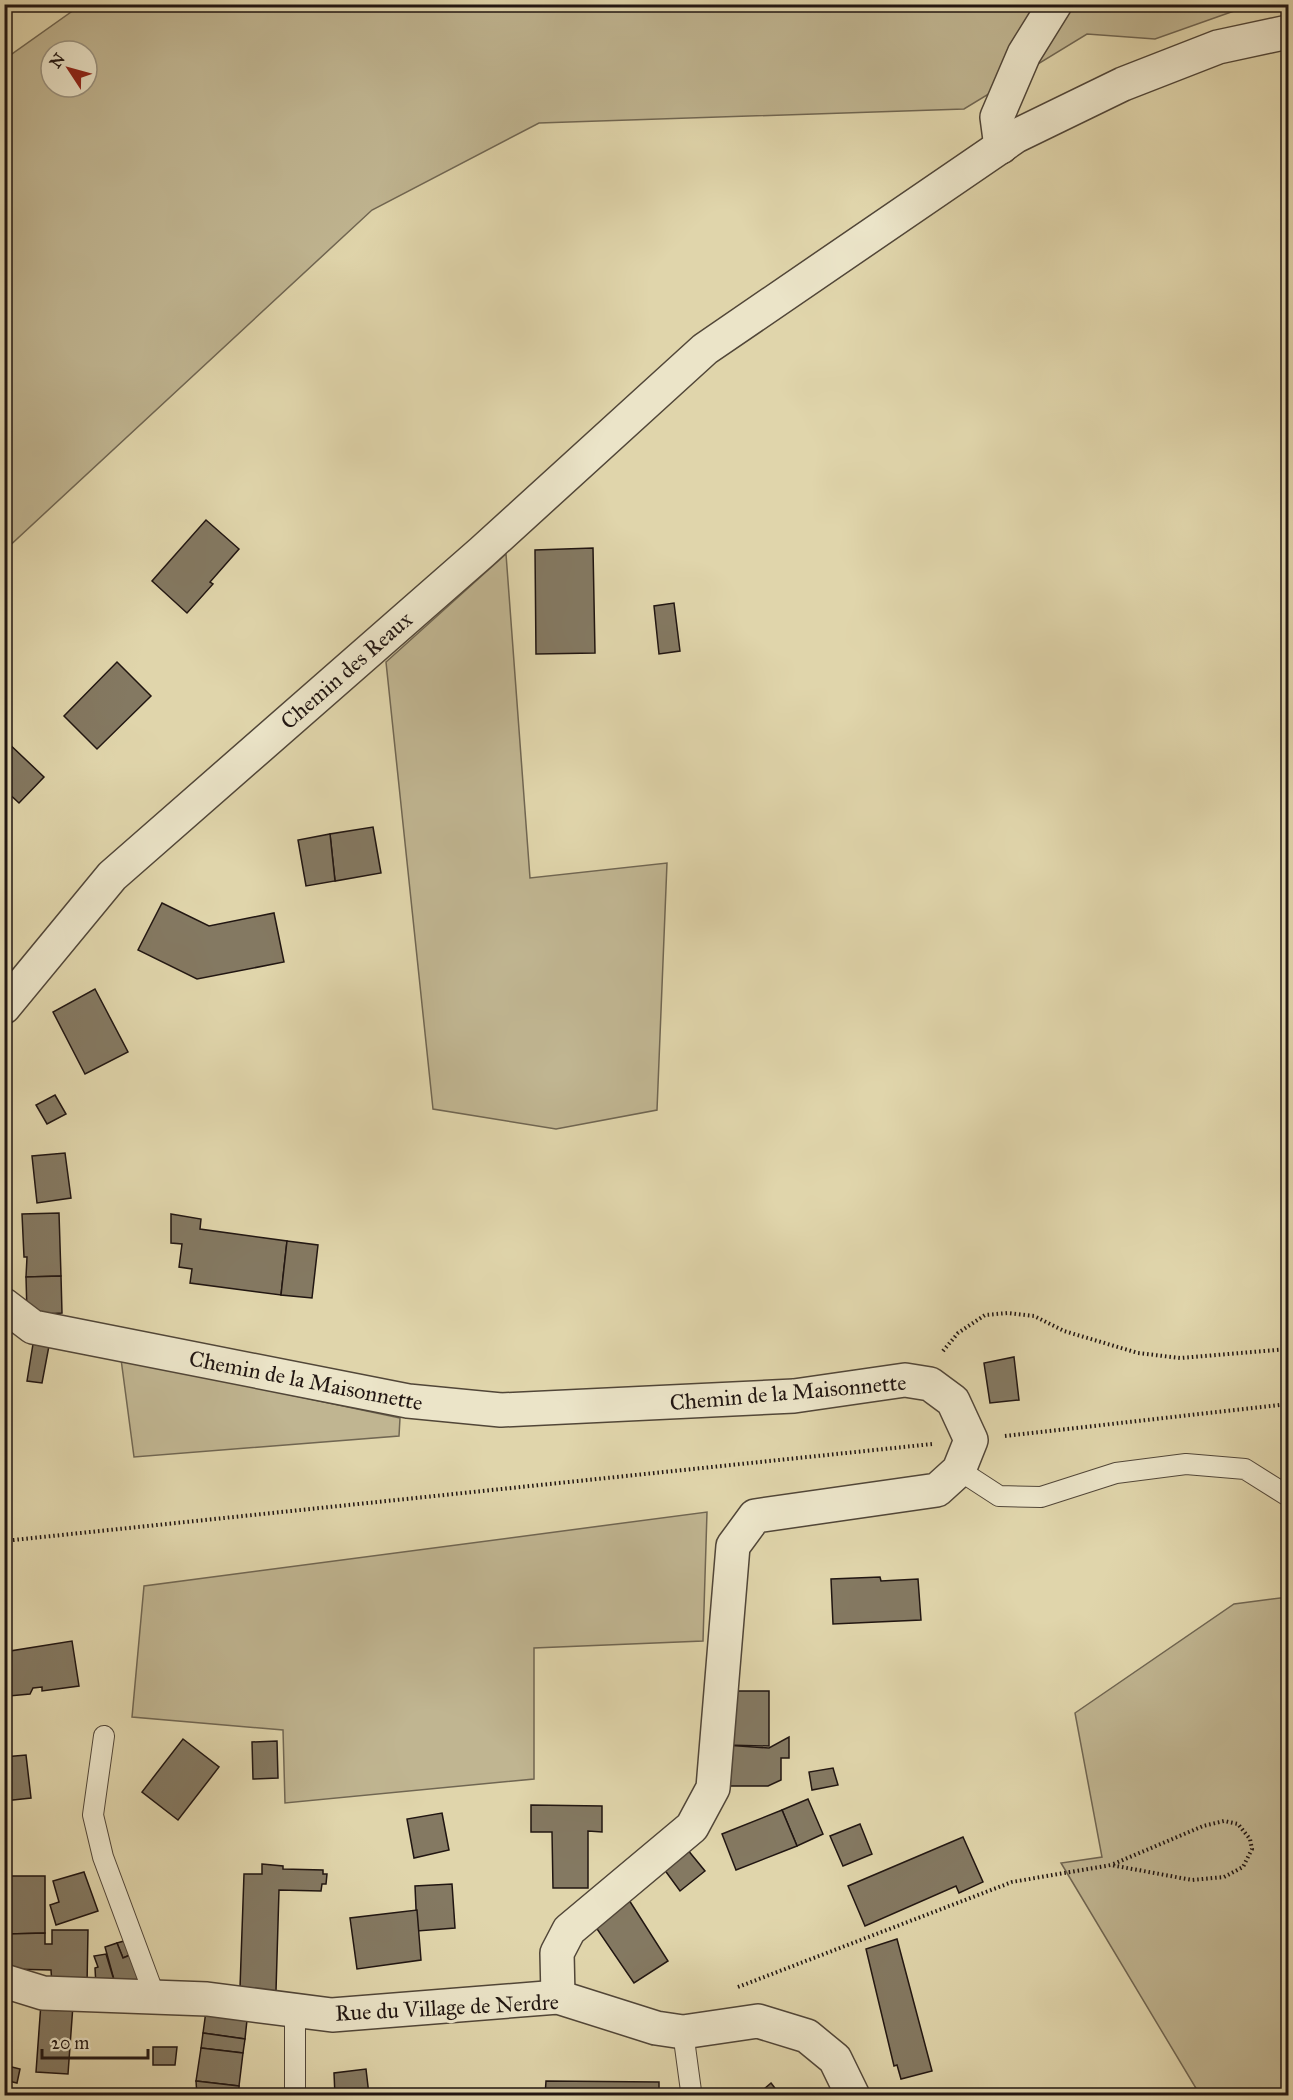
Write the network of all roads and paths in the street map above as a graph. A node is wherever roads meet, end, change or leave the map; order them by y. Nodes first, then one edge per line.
1 (1055, 4) edge
2 (1288, 32) edge
3 (1001, 147) junction
4 (4, 1007) edge
5 (4, 1305) edge
6 (1288, 1348) edge
7 (917, 1382) junction
8 (1288, 1404) edge
9 (971, 1440) junction
10 (959, 1470) junction
11 (1288, 1496) edge
12 (4, 1541) edge
13 (104, 1736) dead end
14 (1111, 1865) junction
15 (4, 1981) edge
16 (733, 1989) dead end
17 (155, 1997) junction
18 (558, 1997) junction
19 (295, 2010) junction
20 (683, 2032) junction
21 (691, 2091) dead end
22 (295, 2096) edge
23 (853, 2096) edge

1 - 3 street
2 - 3 street, Chemin des Reaux
3 - 4 street, Chemin des Reaux
5 - 7 street, Chemin de la Maisonnette
6 - 7 path
7 - 9 street, Chemin de la Maisonnette
8 - 9 path
9 - 10 street
9 - 12 path
10 - 11 lane
10 - 18 street
13 - 17 lane
14 - 14 path
14 - 16 path
15 - 17 street, Rue du Village de Nerdre
17 - 19 street, Rue du Village de Nerdre
18 - 19 street, Rue du Village de Nerdre
18 - 20 street, Rue du Village de Nerdre
19 - 22 lane
20 - 21 lane
20 - 23 street, Rue du Village de Nerdre

